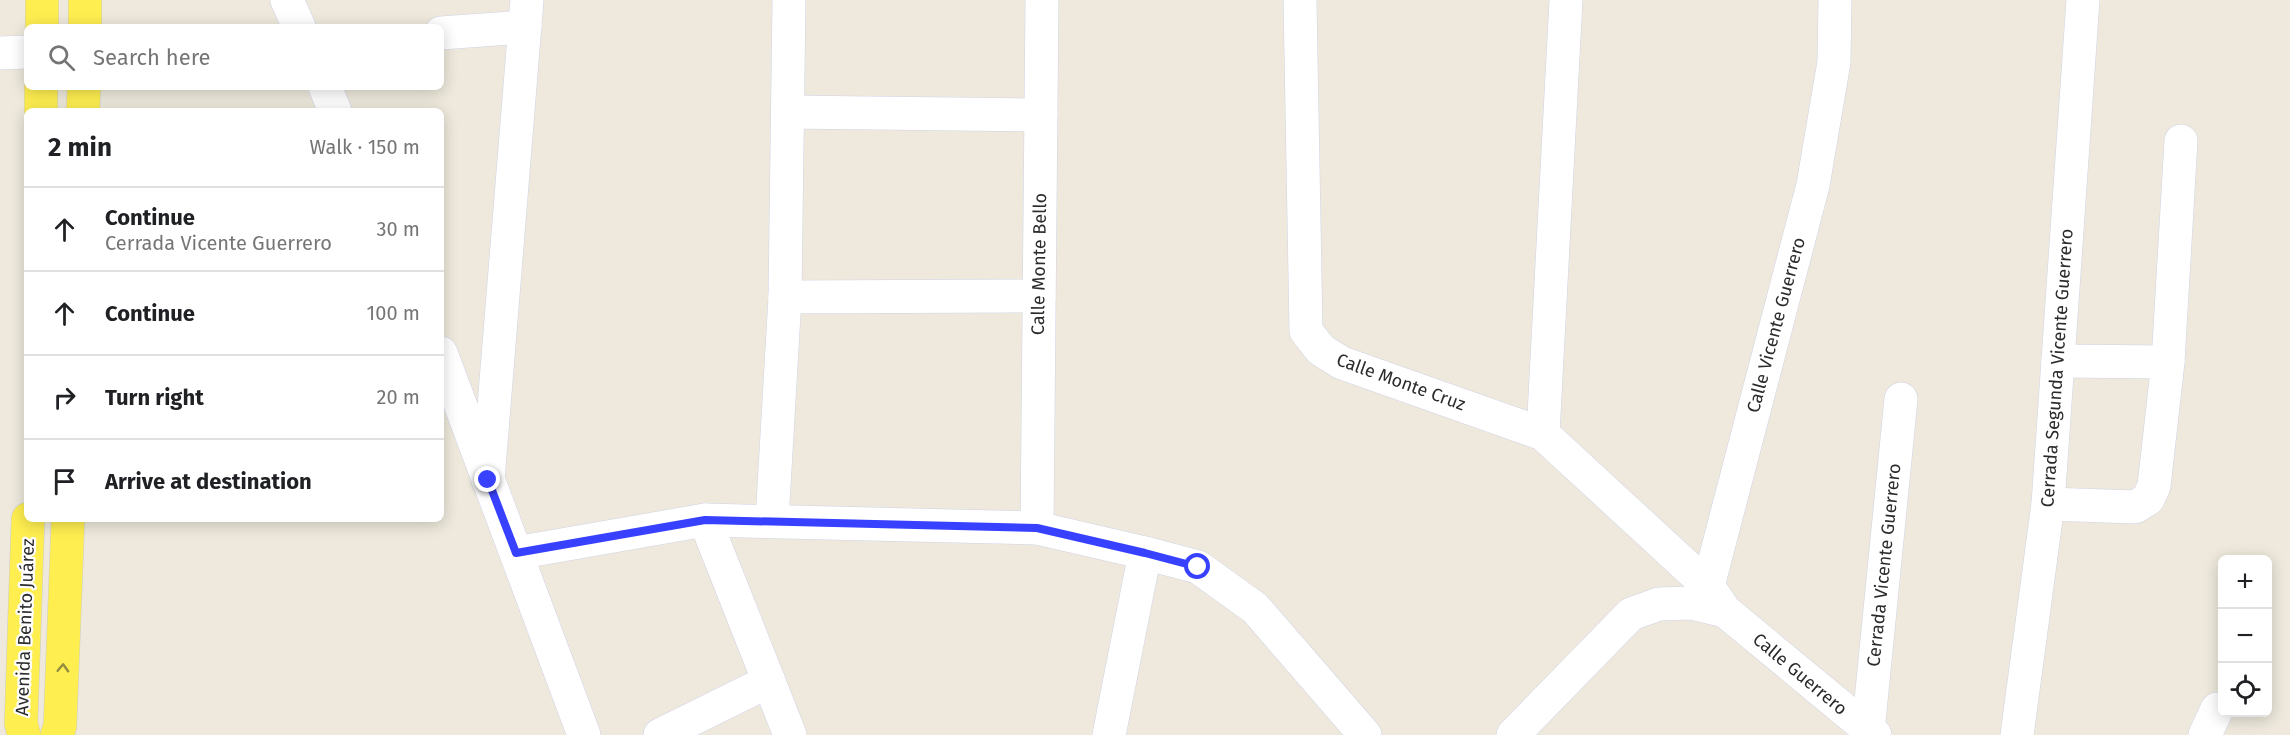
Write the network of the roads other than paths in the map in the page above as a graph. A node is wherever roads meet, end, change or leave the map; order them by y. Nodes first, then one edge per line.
1 (42, 0) edge
2 (85, 0) edge
3 (287, 0) edge
4 (789, 0) edge
5 (1042, 0) edge
6 (1300, 0) edge
7 (1566, 0) edge
8 (1835, 0) edge
9 (2084, 0) edge
10 (526, 14) edge
11 (42, 24) edge
12 (85, 24) edge
13 (298, 24) edge
14 (444, 32) edge
15 (24, 52) edge
16 (0, 53) edge
17 (41, 90) edge
18 (84, 90) edge
19 (326, 90) edge
20 (40, 108) edge
21 (84, 108) edge
22 (334, 108) edge
23 (788, 112) junction
24 (1041, 115) junction
25 (2181, 141) dead end
26 (1039, 296) junction
27 (785, 297) junction
28 (444, 361) edge
29 (2058, 361) junction
30 (2168, 362) junction
31 (1901, 399) dead end
32 (1543, 434) junction
33 (488, 480) junction
34 (2048, 504) junction
35 (705, 520) junction
36 (772, 521) junction
37 (28, 522) edge
38 (68, 522) edge
39 (1037, 528) junction
40 (516, 553) junction
41 (1145, 553) junction
42 (1717, 598) junction
43 (769, 681) junction
44 (59, 731) edge
45 (1872, 733) edge
46 (24, 735) edge
47 (584, 735) edge
48 (660, 735) edge
49 (790, 735) edge
50 (1109, 735) edge
51 (1365, 735) edge
52 (1512, 735) edge
53 (2017, 735) edge

1 - 11 main road
2 - 12 main road
3 - 13 street
4 - 23 street
5 - 24 street, Calle Monte Bello
6 - 32 street, Calle Monte Cruz
7 - 32 street
8 - 42 street, Calle Vicente Guerrero
9 - 29 street, Cerrada Segunda Vicente Guerrero
10 - 14 street
10 - 33 street
15 - 16 street
17 - 20 main road
18 - 21 main road
19 - 22 street
23 - 24 street
23 - 27 street
24 - 26 street, Calle Monte Bello
25 - 30 street
26 - 27 street
26 - 39 street, Calle Monte Bello
27 - 36 street
28 - 33 street
29 - 30 street
29 - 34 street, Cerrada Segunda Vicente Guerrero
30 - 34 street
31 - 45 street, Cerrada Vicente Guerrero
32 - 42 street, Calle Monte Cruz
33 - 40 street
34 - 53 street, Cerrada Segunda Vicente Guerrero
35 - 36 street
35 - 40 street
35 - 43 street
36 - 39 street
37 - 46 main road, Avenida Benito Juárez
44 -> 38 main road
39 - 41 street
40 - 47 street
41 - 50 street
41 - 51 street
42 - 45 street, Calle Guerrero
42 - 52 street
43 - 48 street
43 - 49 street

